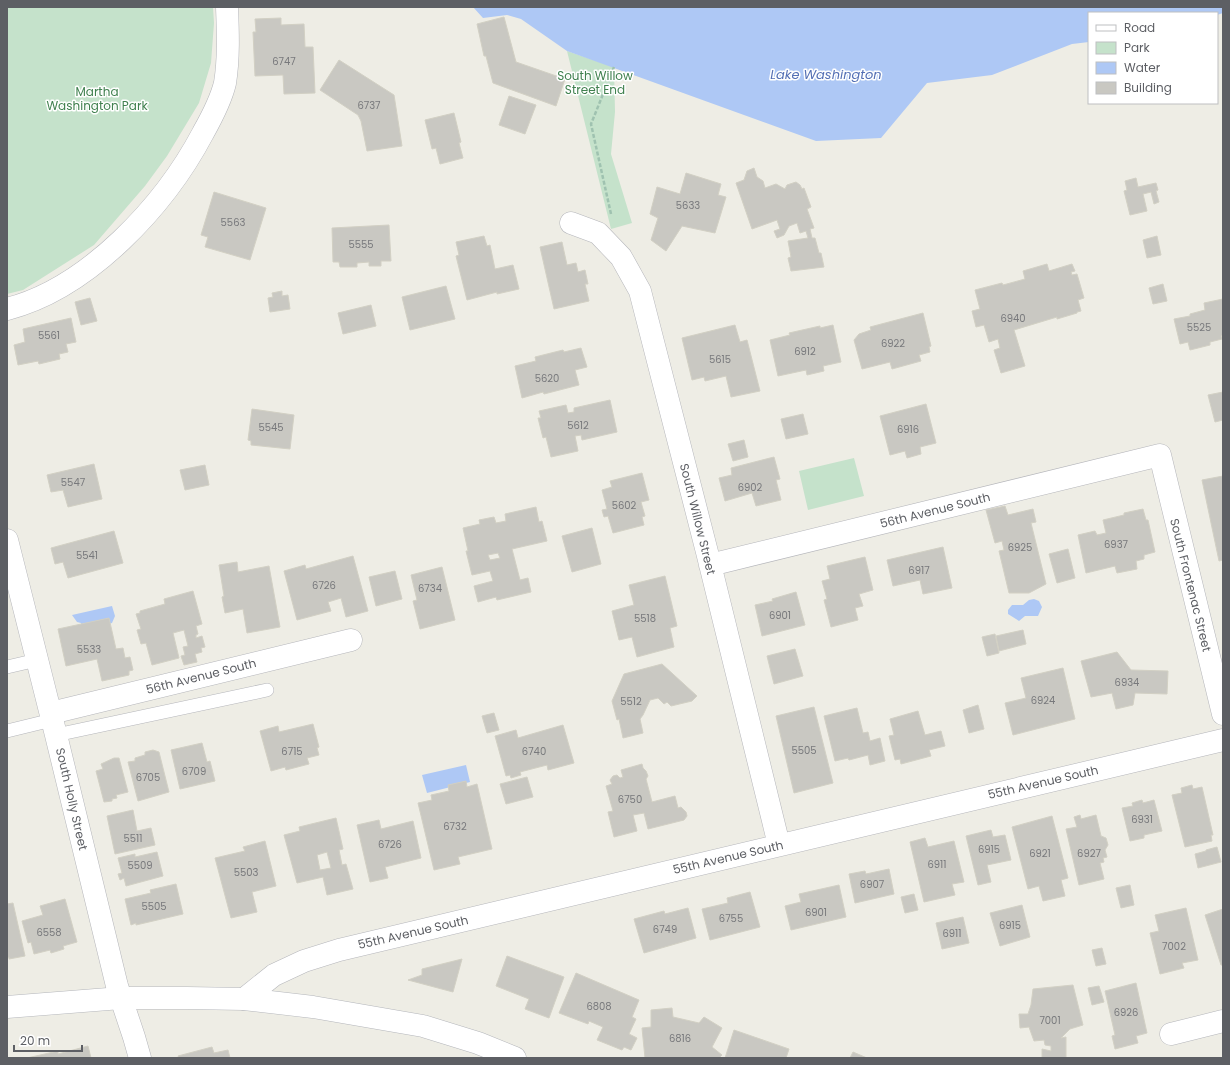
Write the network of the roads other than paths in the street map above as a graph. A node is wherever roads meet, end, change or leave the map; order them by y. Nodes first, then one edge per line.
1 (227, 7) edge
2 (571, 223) dead end
3 (7, 309) edge
4 (1160, 455) joint
5 (7, 540) edge
6 (710, 565) junction
7 (351, 640) dead end
8 (37, 660) junction
9 (7, 667) edge
10 (267, 690) dead end
11 (1223, 714) edge
12 (53, 723) junction
13 (7, 731) edge
14 (1223, 740) edge
15 (779, 846) junction
16 (121, 998) junction
17 (244, 999) junction
18 (7, 1007) edge
19 (1223, 1022) edge
20 (1171, 1034) dead end
21 (480, 1050) edge
22 (140, 1058) edge
23 (515, 1058) edge

1 - 3 street
2 - 6 street, South Willow Street
4 - 6 street, 56th Avenue South
4 - 11 street, South Frontenac Street
5 - 8 street, South Holly Street
6 - 15 street, South Willow Street
7 - 12 street, 56th Avenue South
8 - 9 lane
8 - 12 street, South Holly Street
10 - 12 lane
12 - 13 lane
12 - 16 street, South Holly Street
14 - 15 street, 55th Avenue South
15 - 17 street, 55th Avenue South
16 - 17 street
16 - 18 street
16 - 22 street, South Holly Street
17 - 21 street
19 - 20 street
21 - 23 street

